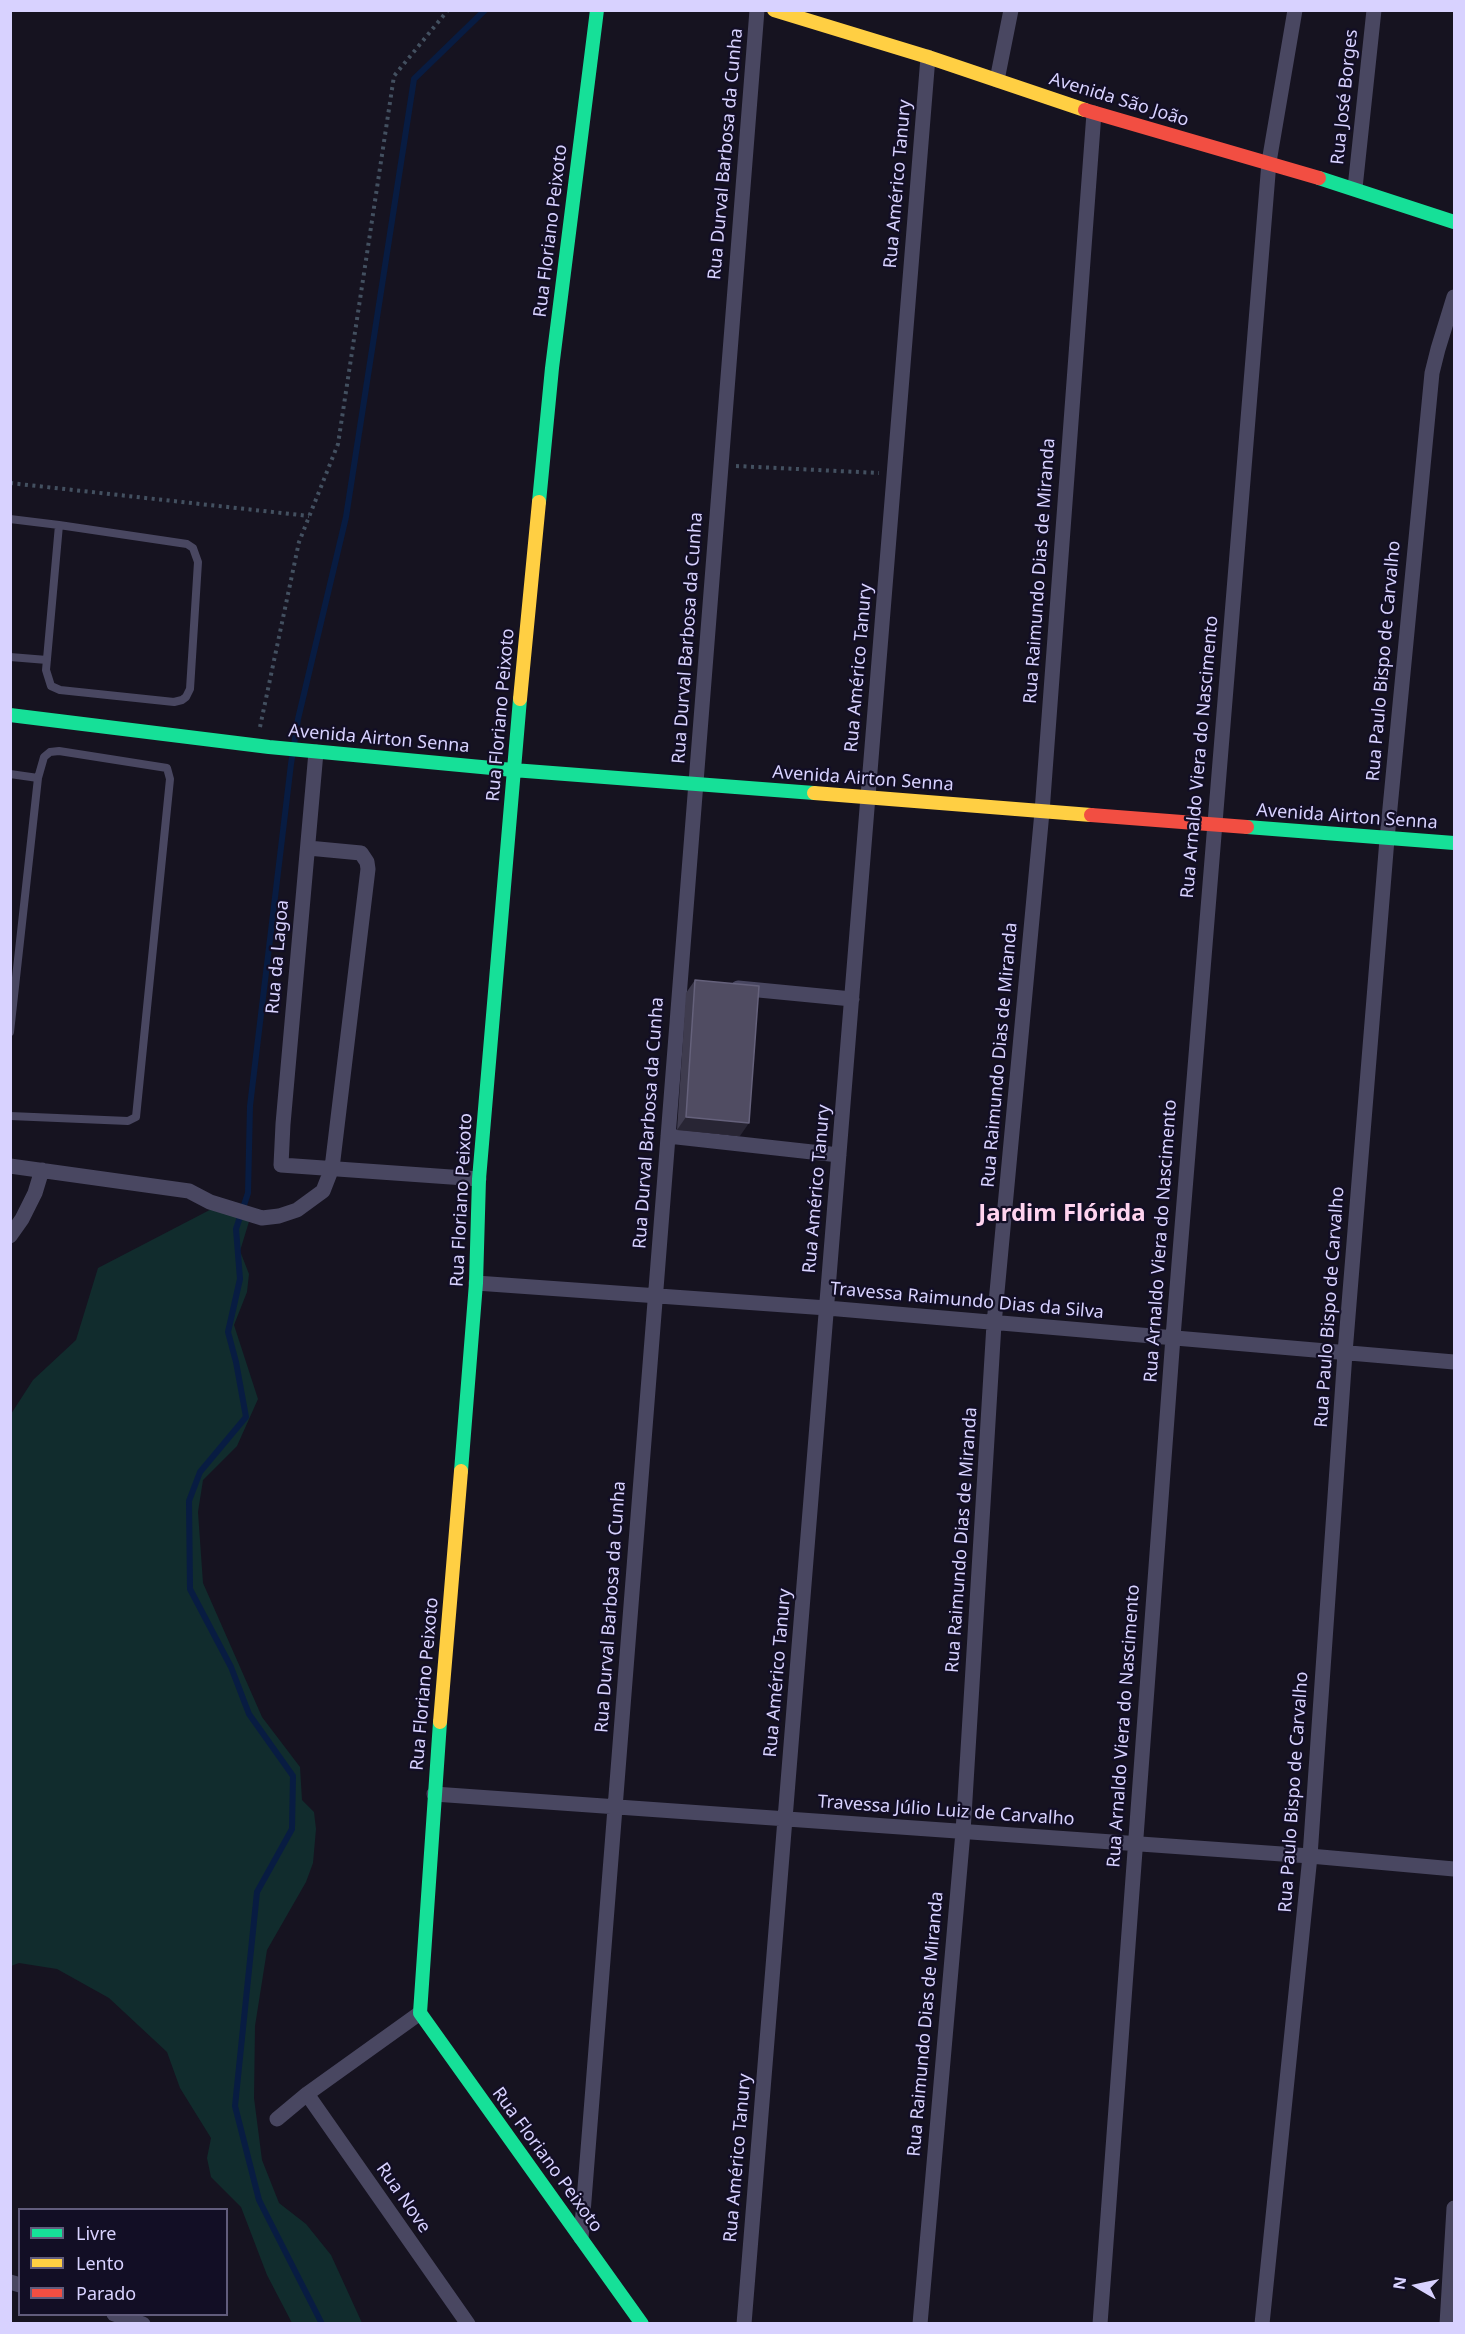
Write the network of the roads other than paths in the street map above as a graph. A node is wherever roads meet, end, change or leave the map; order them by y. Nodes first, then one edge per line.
1 (597, 10) edge
2 (757, 10) edge
3 (774, 10) edge
4 (1011, 10) edge
5 (1295, 10) edge
6 (1374, 10) edge
7 (928, 57) junction
8 (997, 80) junction
9 (1094, 113) junction
10 (1269, 162) junction
11 (1355, 188) junction
12 (1455, 222) edge
13 (1455, 297) edge
14 (10, 519) edge
15 (59, 525) junction
16 (10, 657) edge
17 (47, 660) junction
18 (10, 715) edge
19 (312, 752) junction
20 (513, 770) junction
21 (10, 774) edge
22 (38, 778) junction
23 (696, 785) junction
24 (868, 797) junction
25 (1042, 812) junction
26 (1214, 825) junction
27 (1387, 839) junction
28 (1455, 843) edge
29 (308, 848) junction
30 (725, 986) edge
31 (852, 999) junction
32 (10, 1032) edge
33 (10, 1116) edge
34 (668, 1136) junction
35 (839, 1155) junction
36 (10, 1166) edge
37 (332, 1168) junction
38 (42, 1170) junction
39 (479, 1179) junction
40 (10, 1236) edge
41 (476, 1283) junction
42 (655, 1295) junction
43 (827, 1308) junction
44 (994, 1324) junction
45 (1173, 1337) junction
46 (1345, 1353) junction
47 (1455, 1362) edge
48 (434, 1794) junction
49 (615, 1807) junction
50 (785, 1818) junction
51 (963, 1832) junction
52 (1135, 1844) junction
53 (1310, 1856) junction
54 (1455, 1869) edge
55 (420, 2013) junction
56 (307, 2094) junction
57 (278, 2119) dead end
58 (1455, 2208) edge
59 (581, 2238) junction
60 (120, 2316) edge
61 (143, 2324) edge
62 (468, 2324) edge
63 (642, 2324) edge
64 (744, 2324) edge
65 (920, 2324) edge
66 (1100, 2324) edge
67 (1262, 2324) edge
68 (1447, 2324) edge

1 - 20 street, Rua Floriano Peixoto
2 - 23 street, Rua Durval Barbosa da Cunha
3 - 7 street, Avenida São João
4 - 8 street
5 - 10 street, Rua Arnaldo Viera do Nascimento
6 - 11 street, Rua José Borges
7 - 8 street, Avenida São João
7 - 24 street, Rua Américo Tanury
8 - 9 street, Avenida São João
9 - 10 street, Avenida São João
9 - 25 street, Rua Raimundo Dias de Miranda
10 - 11 street, Avenida São João
10 - 26 street, Rua Arnaldo Viera do Nascimento
11 - 12 street, Avenida São João
13 - 27 street, Rua Paulo Bispo de Carvalho
14 - 15 lane
15 - 17 lane
15 - 17 lane
16 - 17 lane
18 - 19 street, Avenida Airton Senna
19 - 20 street, Avenida Airton Senna
19 - 29 street, Rua da Lagoa
20 - 23 street, Avenida Airton Senna
20 - 39 street, Rua Floriano Peixoto
21 - 22 lane
22 - 32 lane
22 - 33 lane
23 - 24 street, Avenida Airton Senna
23 - 34 street, Rua Durval Barbosa da Cunha
24 - 25 street, Avenida Airton Senna
24 - 31 street, Rua Américo Tanury
25 - 26 street, Avenida Airton Senna
25 - 44 street, Rua Raimundo Dias de Miranda
26 - 27 street, Avenida Airton Senna
26 - 45 street, Rua Arnaldo Viera do Nascimento
27 - 28 street, Avenida Airton Senna
27 - 46 street, Rua Paulo Bispo de Carvalho
29 - 37 street, Rua da Lagoa
29 - 37 street
30 - 31 street
31 - 35 street, Rua Américo Tanury
34 - 35 street
34 - 42 street, Rua Durval Barbosa da Cunha
35 - 43 street, Rua Américo Tanury
36 - 38 street
37 - 38 street
37 - 39 street
38 - 40 street
39 - 41 street, Rua Floriano Peixoto
41 - 42 street, Travessa Raimundo Dias da Silva
41 - 48 street, Rua Floriano Peixoto
42 - 43 street, Travessa Raimundo Dias da Silva
42 - 49 street, Rua Durval Barbosa da Cunha
43 - 44 street, Travessa Raimundo Dias da Silva
43 - 50 street, Rua Américo Tanury
44 - 45 street, Travessa Raimundo Dias da Silva
44 - 51 street, Rua Raimundo Dias de Miranda
45 - 46 street, Travessa Raimundo Dias da Silva
45 - 52 street, Rua Arnaldo Viera do Nascimento
46 - 47 street, Travessa Raimundo Dias da Silva
46 - 53 street, Rua Paulo Bispo de Carvalho
48 - 49 street, Travessa Júlio Luiz de Carvalho
48 - 55 street, Rua Floriano Peixoto
49 - 50 street, Travessa Júlio Luiz de Carvalho
49 - 59 street, Rua Durval Barbosa da Cunha
50 - 51 street, Travessa Júlio Luiz de Carvalho
50 - 64 street, Rua Américo Tanury
51 - 52 street, Travessa Júlio Luiz de Carvalho
51 - 65 street, Rua Raimundo Dias de Miranda
52 - 53 street, Travessa Júlio Luiz de Carvalho
52 - 66 street, Rua Arnaldo Viera do Nascimento
53 - 54 street, Travessa Júlio Luiz de Carvalho
53 - 67 street, Rua Paulo Bispo de Carvalho
55 - 56 street
55 - 59 street, Rua Floriano Peixoto
56 - 57 street
56 - 62 street, Rua Nove
58 - 68 street
59 - 63 street, Rua Floriano Peixoto
60 - 61 street

